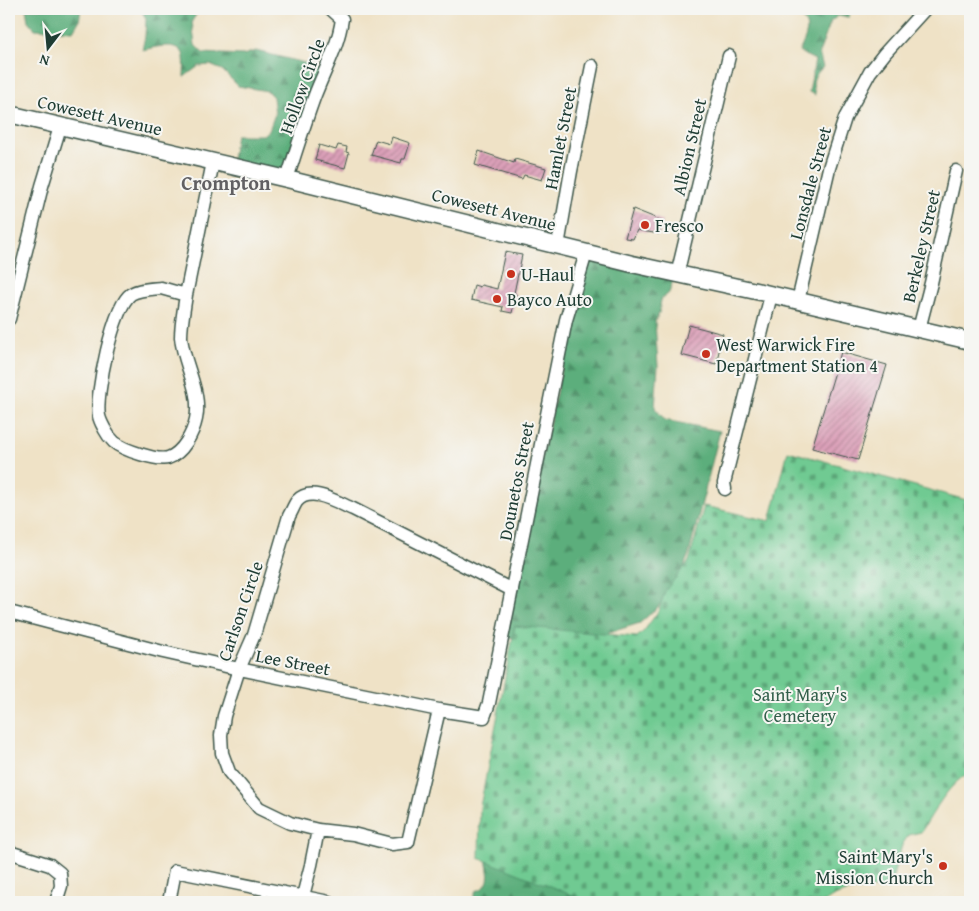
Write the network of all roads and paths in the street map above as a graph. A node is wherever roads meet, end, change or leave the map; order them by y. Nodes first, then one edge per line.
1 (331, 9) edge
2 (924, 9) edge
3 (729, 56) dead end
4 (592, 66) dead end
5 (9, 114) edge
6 (60, 127) junction
7 (213, 162) junction
8 (956, 171) dead end
9 (287, 179) junction
10 (558, 246) junction
11 (586, 253) junction
12 (677, 275) junction
13 (186, 295) junction
14 (771, 295) junction
15 (798, 301) junction
16 (9, 320) edge
17 (919, 329) junction
18 (970, 341) edge
19 (725, 489) dead end
20 (512, 590) junction
21 (9, 612) edge
22 (239, 669) junction
23 (439, 710) junction
24 (484, 717) joint
25 (318, 830) junction
26 (9, 852) edge
27 (302, 896) junction
28 (56, 902) edge
29 (169, 902) edge
30 (329, 902) edge

1 - 9 street, Hollow Circle
2 - 15 street, Lonsdale Street
3 - 12 street, Albion Street
4 - 10 street, Hamlet Street
5 - 6 main road, Cowesett Avenue
6 - 7 main road, Cowesett Avenue
6 - 16 street
7 - 9 main road, Cowesett Avenue
7 - 13 street
8 - 17 street, Berkeley Street
9 - 10 main road, Cowesett Avenue
10 - 11 main road, Cowesett Avenue
11 - 12 main road, Cowesett Avenue
11 - 20 street, Dounetos Street
12 - 14 main road, Cowesett Avenue
13 - 13 street
14 - 15 main road, Cowesett Avenue
14 - 19 street
15 - 17 main road, Cowesett Avenue
17 - 18 main road, Cowesett Avenue
20 - 22 street, Carlson Circle
20 - 24 street, Dounetos Street
21 - 22 street, Lee Street
22 - 23 street, Lee Street
22 - 25 street, Carlson Circle
23 - 24 street, Lee Street
23 - 25 street, Carlson Circle
25 - 27 street
26 - 28 street
27 - 29 street
27 - 30 street

